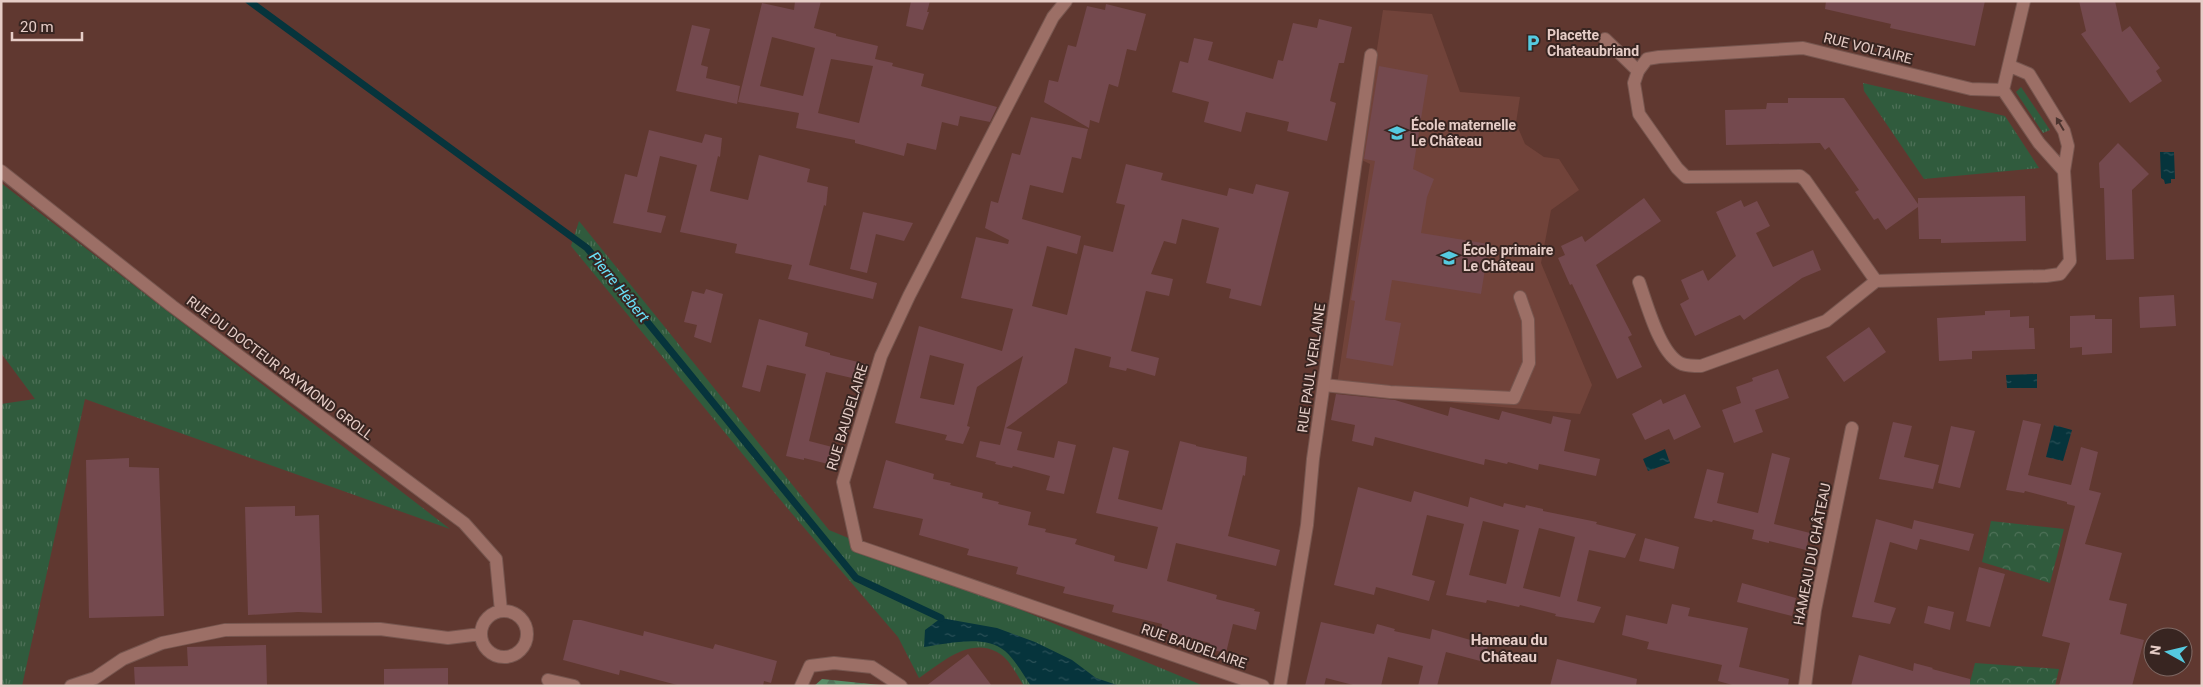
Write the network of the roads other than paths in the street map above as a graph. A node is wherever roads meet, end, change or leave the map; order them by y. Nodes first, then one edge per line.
1 (1066, 1) edge
2 (2024, 1) edge
3 (1605, 39) dead end
4 (1371, 55) dead end
5 (2010, 66) junction
6 (1638, 71) junction
7 (2003, 90) junction
8 (1, 171) edge
9 (2064, 171) junction
10 (1876, 281) junction
11 (1639, 282) dead end
12 (1520, 298) dead end
13 (1324, 385) junction
14 (1852, 428) dead end
15 (501, 611) junction
16 (481, 634) junction
17 (548, 680) dead end
18 (71, 686) edge
19 (574, 686) edge
20 (801, 686) edge
21 (901, 686) edge
22 (1263, 686) edge
23 (1280, 686) edge
24 (1805, 686) edge

1 - 22 street, RUE BAUDELAIRE
2 - 5 street
3 - 6 street
4 - 13 street, RUE PAUL VERLAINE
5 - 7 street
9 -> 5 street
6 - 7 street, RUE VOLTAIRE
6 - 10 street
7 - 9 street
8 - 15 street, RUE DU DOCTEUR RAYMOND GROLL
9 - 10 street
10 - 11 street
12 - 13 street
13 - 23 street, RUE PAUL VERLAINE
14 - 24 street, HAMEAU DU CHÂTEAU
15 - 16 street
15 - 16 street
16 - 18 street
17 - 19 street
20 - 21 street

